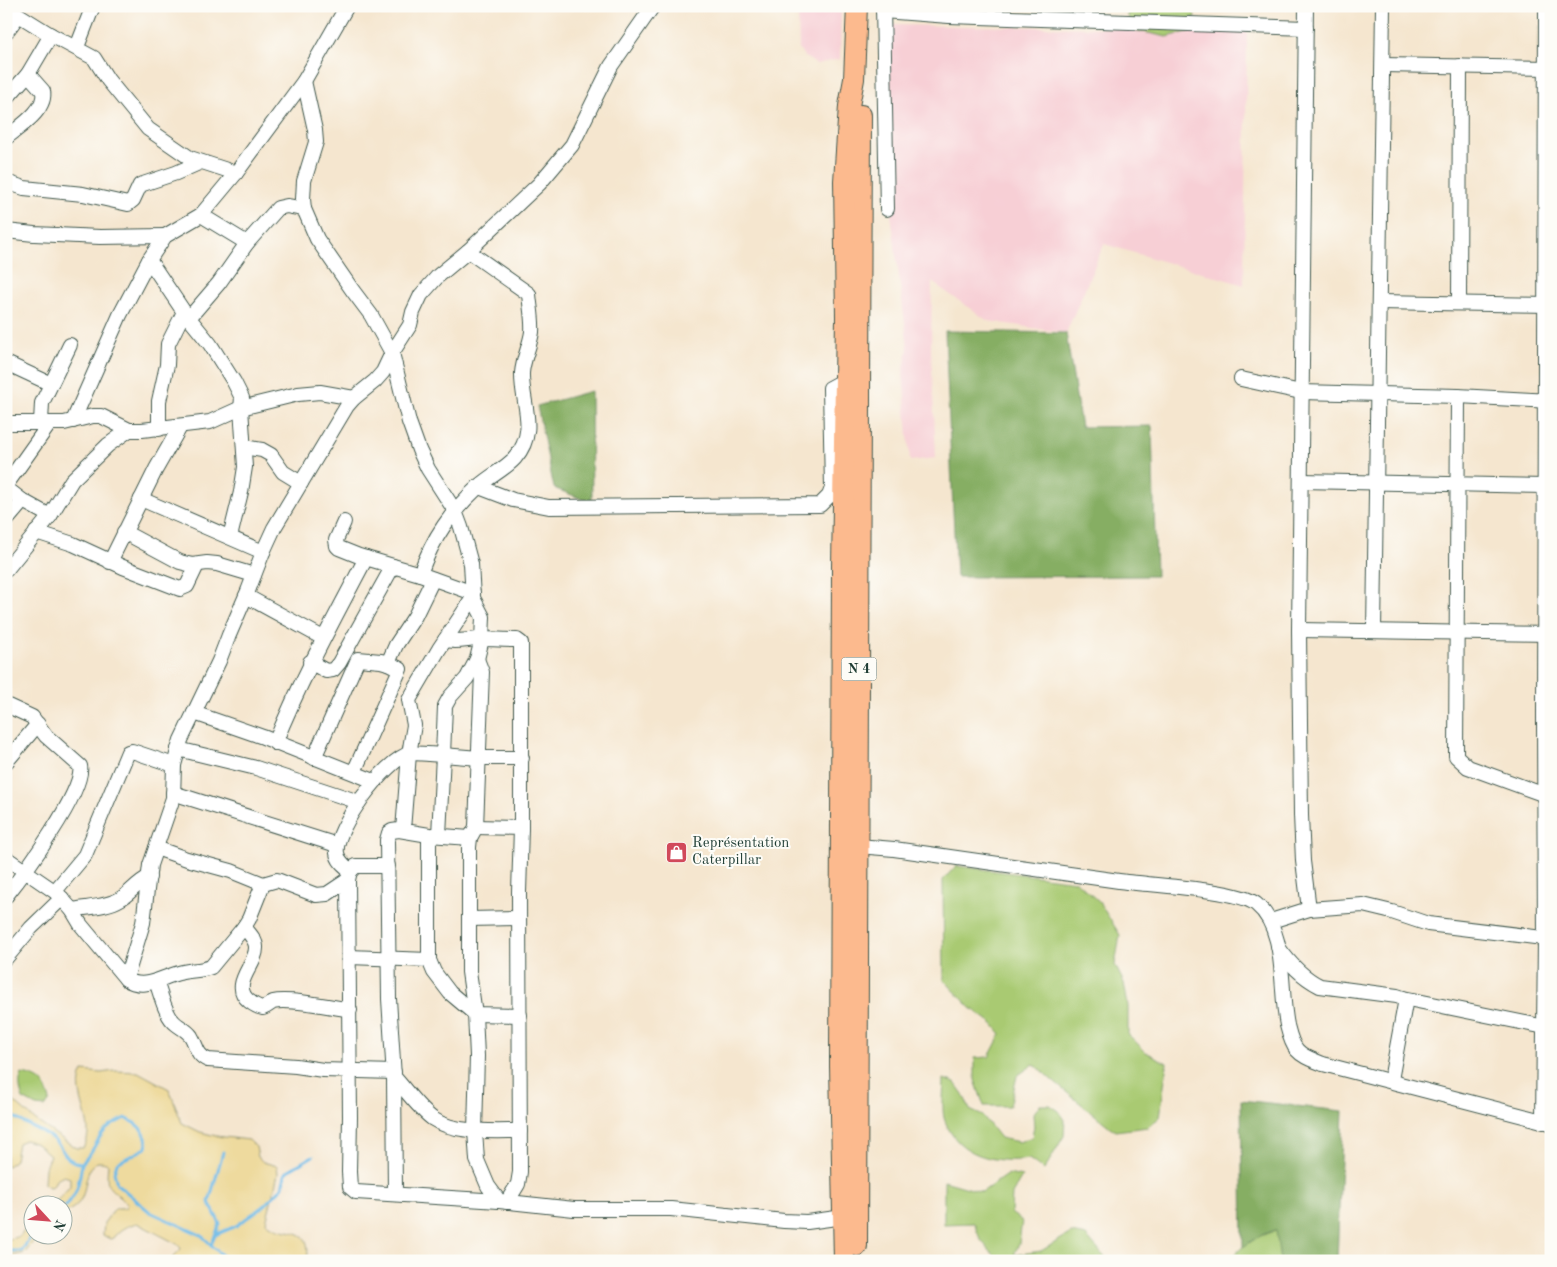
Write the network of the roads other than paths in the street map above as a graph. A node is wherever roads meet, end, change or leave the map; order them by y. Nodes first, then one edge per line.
1 (93, 6) edge
2 (347, 6) edge
3 (652, 6) edge
4 (857, 6) edge
5 (1306, 6) edge
6 (1384, 6) edge
7 (1546, 6) edge
8 (883, 9) edge
9 (13, 10) edge
10 (949, 11) edge
11 (1306, 28) junction
12 (6, 32) edge
13 (51, 35) junction
14 (77, 48) junction
15 (1383, 65) junction
16 (1460, 66) junction
17 (1548, 68) edge
18 (28, 74) junction
19 (854, 79) junction
20 (304, 81) junction
21 (6, 99) edge
22 (6, 138) edge
23 (201, 162) junction
24 (236, 173) junction
25 (6, 182) edge
26 (304, 209) junction
27 (887, 209) dead end
28 (201, 215) junction
29 (6, 231) edge
30 (165, 236) junction
31 (246, 243) junction
32 (468, 251) junction
33 (149, 260) junction
34 (1379, 302) junction
35 (1459, 304) junction
36 (1548, 305) edge
37 (187, 315) junction
38 (1548, 339) edge
39 (70, 345) dead end
40 (392, 353) junction
41 (6, 363) edge
42 (1241, 379) dead end
43 (843, 382) junction
44 (51, 384) junction
45 (1301, 392) junction
46 (1378, 394) junction
47 (1458, 396) junction
48 (354, 398) junction
49 (1548, 400) edge
50 (241, 408) junction
51 (73, 421) junction
52 (6, 423) edge
53 (45, 423) junction
54 (180, 427) junction
55 (158, 429) junction
56 (129, 430) junction
57 (244, 446) junction
58 (1301, 481) junction
59 (301, 483) junction
60 (1376, 484) junction
61 (479, 486) junction
62 (1458, 486) junction
63 (1544, 486) junction
64 (6, 487) edge
65 (141, 499) junction
66 (23, 501) junction
67 (455, 512) junction
68 (50, 516) junction
69 (6, 521) edge
70 (344, 522) dead end
71 (36, 532) junction
72 (124, 532) junction
73 (230, 537) junction
74 (263, 552) junction
75 (366, 558) junction
76 (110, 562) junction
77 (197, 565) junction
78 (393, 566) junction
79 (6, 570) edge
80 (254, 576) junction
81 (426, 576) junction
82 (246, 596) junction
83 (473, 596) junction
84 (1299, 630) junction
85 (1374, 631) junction
86 (1457, 632) junction
87 (1547, 634) edge
88 (323, 638) junction
89 (482, 639) junction
90 (445, 640) junction
91 (358, 659) junction
92 (477, 659) junction
93 (310, 662) junction
94 (339, 663) junction
95 (394, 666) junction
96 (421, 679) junction
97 (6, 705) edge
98 (194, 714) junction
99 (1547, 716) edge
100 (38, 724) junction
101 (275, 743) junction
102 (178, 749) junction
103 (408, 754) junction
104 (443, 755) junction
105 (314, 758) junction
106 (479, 758) junction
107 (522, 758) junction
108 (6, 762) edge
109 (174, 764) junction
110 (354, 772) junction
111 (374, 781) junction
112 (174, 793) junction
113 (1545, 795) junction
114 (359, 802) junction
115 (522, 828) junction
116 (403, 830) junction
117 (473, 833) junction
118 (434, 835) junction
119 (337, 845) junction
120 (858, 846) junction
121 (156, 848) junction
122 (6, 858) edge
123 (388, 866) junction
124 (1548, 870) edge
125 (26, 872) junction
126 (349, 875) junction
127 (148, 877) junction
128 (264, 884) junction
129 (6, 896) edge
130 (60, 896) junction
131 (1309, 909) junction
132 (72, 910) junction
133 (519, 918) junction
134 (468, 919) junction
135 (1271, 921) junction
136 (244, 927) junction
137 (1548, 939) edge
138 (1278, 947) junction
139 (349, 957) junction
140 (6, 958) edge
141 (389, 959) junction
142 (430, 960) junction
143 (126, 979) junction
144 (156, 982) junction
145 (1403, 998) junction
146 (350, 1010) junction
147 (476, 1014) junction
148 (520, 1015) junction
149 (1545, 1027) junction
150 (349, 1070) junction
151 (394, 1074) junction
152 (1391, 1080) junction
153 (1547, 1123) edge
154 (475, 1130) junction
155 (520, 1131) junction
156 (394, 1194) junction
157 (504, 1202) junction
158 (850, 1216) junction
159 (844, 1261) edge
160 (857, 1261) edge

1 - 14 street
2 - 20 street
3 - 32 street
4 - 19 highway, N 4
5 - 11 street
6 - 15 street
7 - 17 street
8 - 10 street
8 - 27 street
9 - 12 street
9 - 13 street
10 - 11 street
11 - 45 street
13 - 14 street
13 - 18 street
14 - 23 street
15 - 16 street
15 - 34 street
16 - 17 street
16 - 35 street
17 - 36 street
18 - 21 street
18 - 22 street
19 - 43 highway, N 4
19 - 120 highway, N 4
20 - 24 street
20 - 26 street
23 - 24 street
23 - 25 street
24 - 28 street
26 - 31 street
26 - 40 street
28 - 30 street
28 - 31 street
29 - 30 street
30 - 33 street
31 - 37 street
32 - 40 street
32 - 61 street
33 - 37 street
33 - 51 street
34 - 35 street
34 - 46 street
35 - 36 street
36 - 38 street
37 - 50 street
37 - 55 street
38 - 49 street
39 - 44 street
40 - 48 street
40 - 67 street
41 - 44 street
42 - 45 street
43 - 61 street
43 - 158 highway, N 4
44 - 53 street
45 - 46 street
45 - 58 street
46 - 47 street
46 - 60 street
47 - 49 street
47 - 62 street
48 - 50 street
48 - 59 street
49 - 63 street
50 - 54 street
50 - 57 street
51 - 53 street
51 - 56 street
52 - 53 street
53 - 64 street
54 - 55 street
54 - 65 street
55 - 56 street
56 - 68 street
57 - 59 street
57 - 73 street
58 - 60 street
58 - 84 street
59 - 74 street
60 - 62 street
60 - 85 street
61 - 67 street
62 - 63 street
62 - 86 street
63 - 87 street
64 - 66 street
65 - 72 street
65 - 73 street
66 - 68 street
66 - 69 street
67 - 81 street
67 - 83 street
68 - 71 street
70 - 75 street
71 - 76 street
71 - 79 street
72 - 76 street
72 - 77 street
73 - 74 street
74 - 80 street
75 - 78 street
75 - 88 street
76 - 77 street
77 - 80 street
78 - 81 street
78 - 94 street
80 - 82 street
81 - 83 street
81 - 95 street
82 - 88 street
82 - 98 street
83 - 89 street
83 - 90 street
84 - 85 street
84 - 131 street
85 - 86 street
86 - 87 street
86 - 113 street
87 - 99 street
88 - 93 street
89 - 90 street
89 - 92 street
89 - 107 street
90 - 96 street
91 - 94 street
91 - 95 street
91 - 105 street
92 - 104 street
92 - 106 street
93 - 94 street
93 - 101 street
95 - 96 street
95 - 110 street
96 - 103 street
97 - 100 street
98 - 101 street
98 - 102 street
99 - 113 street
100 - 108 street
100 - 125 street
101 - 105 street
102 - 109 street
102 - 114 street
103 - 104 street
103 - 111 street
103 - 116 street
104 - 106 street
104 - 118 street
105 - 110 street
106 - 107 street
106 - 117 street
107 - 115 street
109 - 112 street
109 - 130 street
110 - 111 street
111 - 114 street
112 - 119 street
112 - 121 street
113 - 124 street
114 - 119 street
115 - 117 street
115 - 133 street
116 - 118 street
116 - 123 street
117 - 118 street
117 - 134 street
118 - 142 street
119 - 126 street
120 - 135 street
120 - 158 highway, N 4
121 - 127 street
121 - 128 street
122 - 125 street
123 - 126 street
123 - 141 street
124 - 137 street
125 - 129 street
125 - 130 street
126 - 128 street
126 - 139 street
127 - 132 street
127 - 143 street
128 - 136 street
130 - 132 street
130 - 140 street
131 - 135 street
131 - 137 street
132 - 143 street
133 - 134 street
133 - 148 street
134 - 147 street
135 - 138 street
136 - 144 street
136 - 146 street
137 - 149 street
138 - 145 street
138 - 152 street
139 - 141 street
139 - 146 street
141 - 142 street
141 - 151 street
142 - 147 street
143 - 144 street
144 - 150 street
145 - 149 street
145 - 152 street
146 - 150 street
147 - 148 street
147 - 154 street
148 - 155 street
149 - 153 street
150 - 151 street
150 - 156 street
151 - 154 street
151 - 156 street
152 - 153 street
154 - 155 street
154 - 157 street
155 - 157 street
156 - 157 street
157 - 158 street
158 - 159 highway, N 4
158 - 160 highway, N 4

